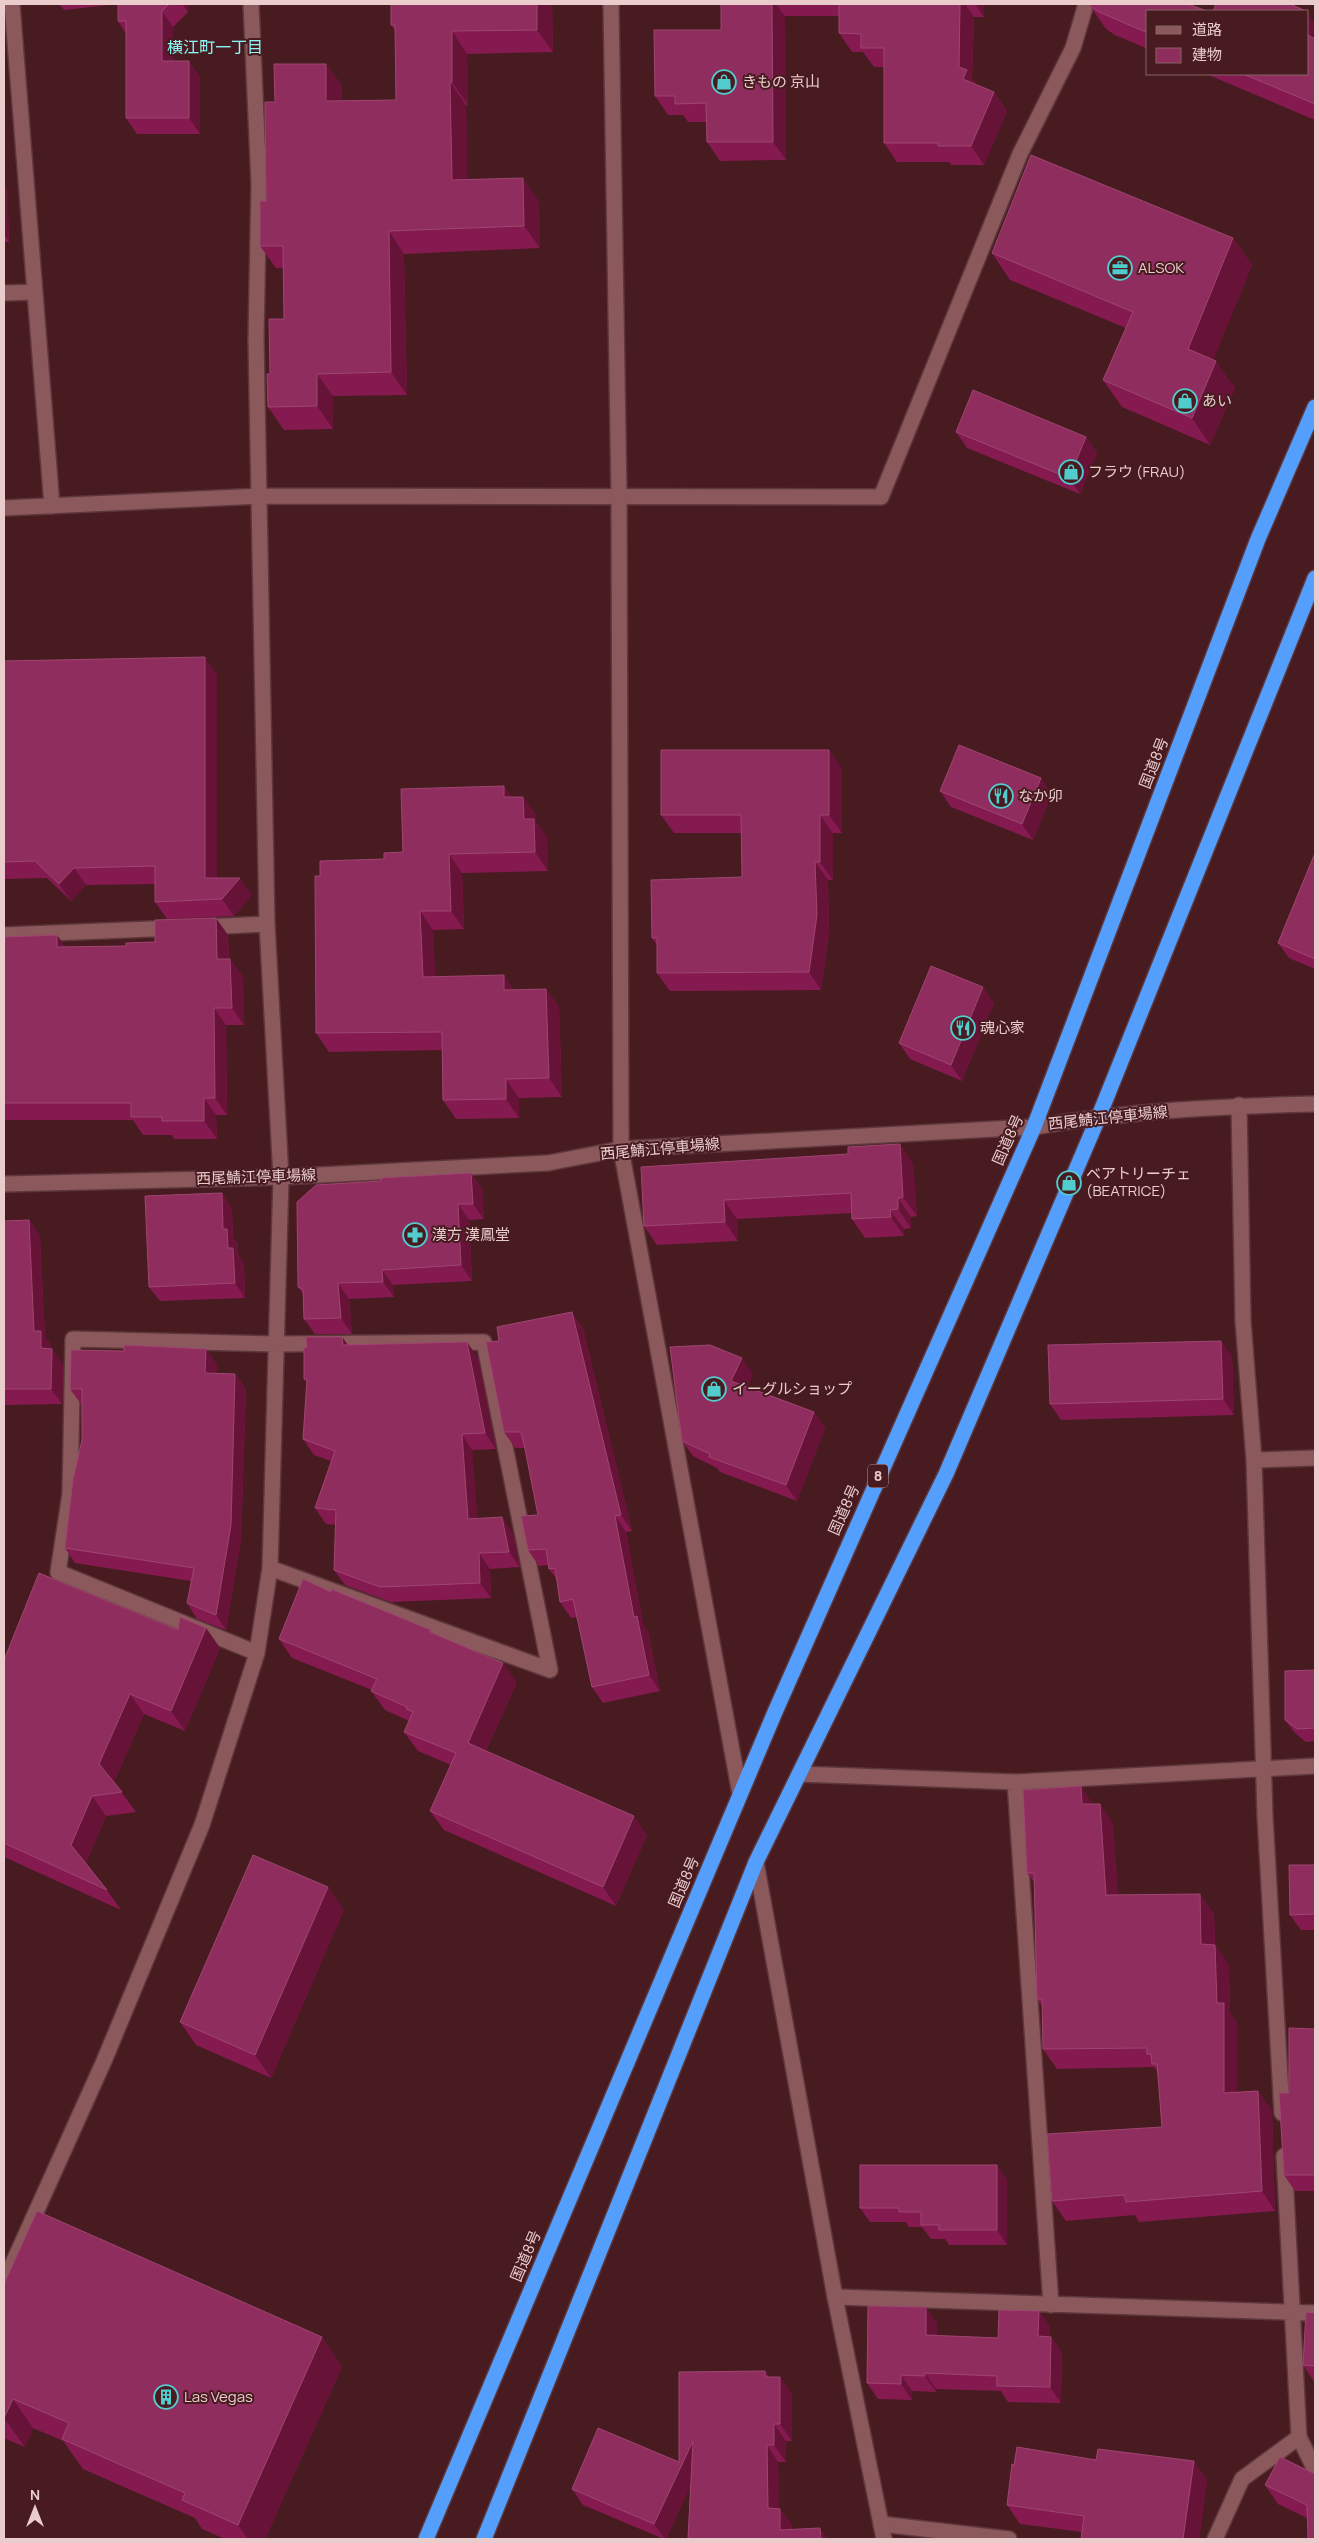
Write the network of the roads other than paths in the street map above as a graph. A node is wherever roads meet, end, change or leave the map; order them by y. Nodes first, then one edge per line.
1 (12, 4) edge
2 (251, 4) edge
3 (611, 4) edge
4 (1086, 4) edge
5 (11, 78) edge
6 (34, 292) junction
7 (4, 293) edge
8 (1315, 407) edge
9 (260, 496) junction
10 (619, 496) junction
11 (52, 506) junction
12 (4, 508) edge
13 (1315, 578) edge
14 (267, 924) junction
15 (4, 935) edge
16 (1315, 1104) edge
17 (1238, 1105) junction
18 (1099, 1116) junction
19 (1034, 1127) junction
20 (621, 1149) junction
21 (280, 1177) junction
22 (4, 1184) edge
23 (277, 1344) junction
24 (1315, 1458) edge
25 (1254, 1460) junction
26 (270, 1568) junction
27 (257, 1653) junction
28 (1315, 1766) edge
29 (1264, 1770) junction
30 (798, 1774) junction
31 (1015, 1782) junction
32 (740, 1794) junction
33 (756, 1862) junction
34 (4, 2283) edge
35 (835, 2297) junction
36 (1051, 2305) junction
37 (1292, 2312) junction
38 (1315, 2313) edge
39 (1299, 2437) junction
40 (1315, 2470) edge
41 (881, 2524) junction
42 (426, 2539) edge
43 (484, 2539) edge
44 (884, 2539) edge
45 (1009, 2539) edge
46 (1215, 2539) edge

1 - 5 street
2 - 9 street
3 - 10 street
4 - 10 street
5 - 6 street
6 - 7 street
6 - 11 street
8 - 19 highway, 国道8号 / 8
9 - 10 street
9 - 11 street
9 - 14 street
10 - 20 street
11 - 12 street
13 - 18 highway
14 - 15 street
14 - 21 street
16 - 17 street, 西尾鯖江停車場線
17 - 18 street, 西尾鯖江停車場線
17 - 25 street
18 - 19 street, 西尾鯖江停車場線
18 - 30 highway
19 - 20 street, 西尾鯖江停車場線
19 - 32 highway, 国道8号 / 8
20 - 21 street, 西尾鯖江停車場線
20 - 32 street
21 - 22 street, 西尾鯖江停車場線
21 - 23 street
23 - 26 street
23 - 26 street
23 - 27 street
24 - 25 street
25 - 29 street
26 - 27 street
27 - 34 street
28 - 29 street
29 - 31 street
29 - 37 street
30 - 31 street
30 - 33 highway
31 - 36 street
32 - 42 highway, 国道8号 / 8
33 - 35 street
33 - 43 highway
35 - 36 street
35 - 41 street
36 - 37 street
37 - 38 street
37 - 39 street
39 - 40 street
39 - 46 street
41 - 44 street
41 - 45 street

